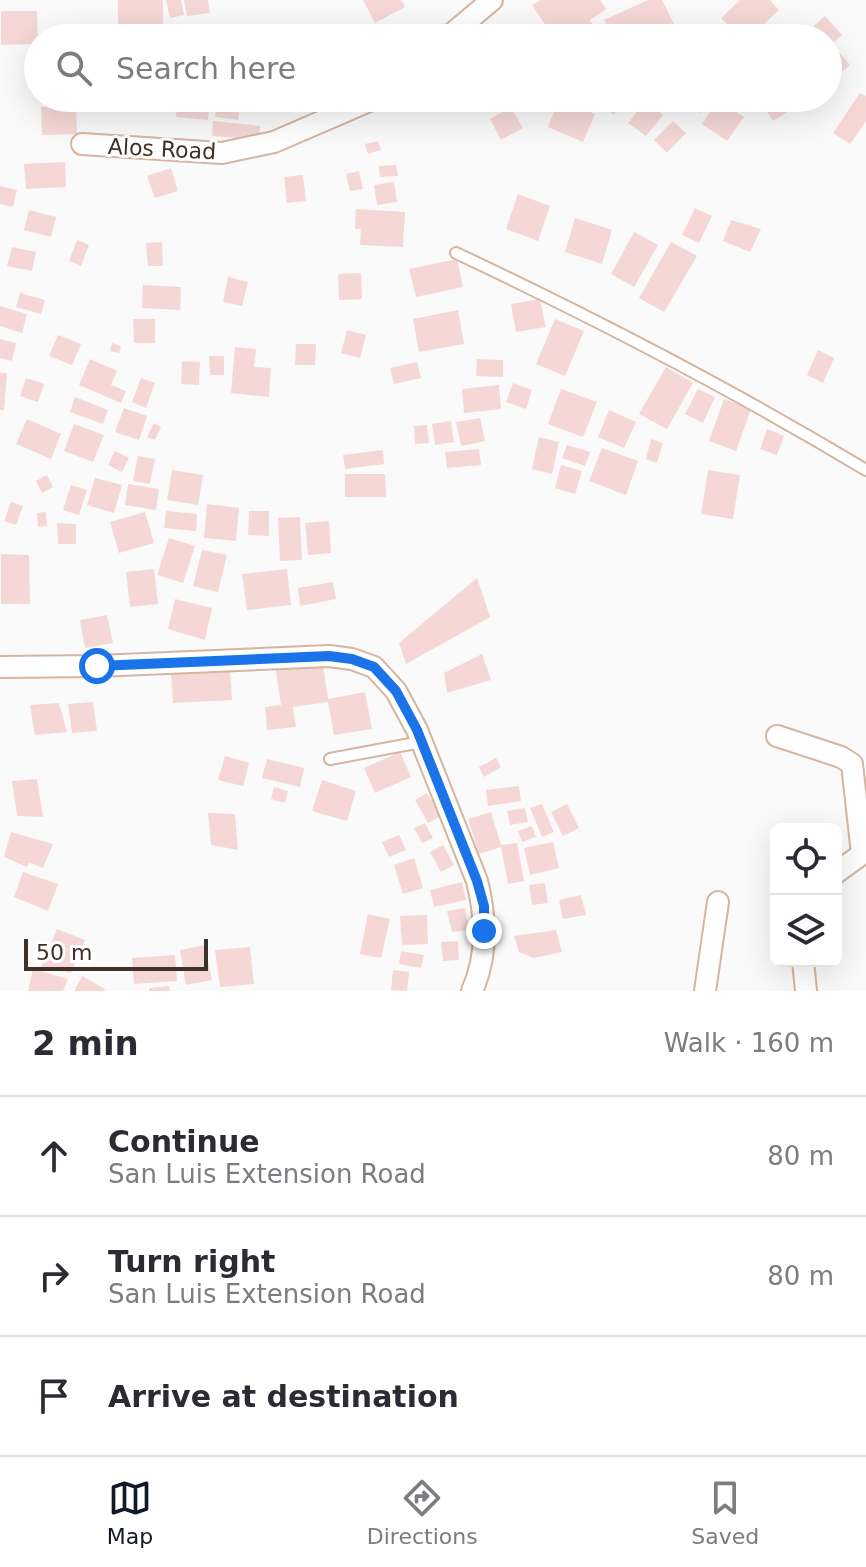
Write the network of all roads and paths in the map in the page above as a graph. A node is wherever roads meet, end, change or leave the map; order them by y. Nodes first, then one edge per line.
1 (492, 0) edge
2 (464, 24) edge
3 (344, 112) edge
4 (82, 144) dead end
5 (456, 253) dead end
6 (866, 470) edge
7 (0, 667) edge
8 (777, 736) dead end
9 (421, 742) junction
10 (330, 759) dead end
11 (864, 854) edge
12 (842, 869) edge
13 (718, 902) dead end
14 (804, 967) edge
15 (472, 991) edge
16 (705, 991) edge
17 (806, 991) edge

1 - 2 street
3 - 4 street, Alos Road
5 - 6 lane
7 - 9 street
8 - 11 street
9 - 10 lane
9 - 15 street
11 - 12 street
13 - 16 street
14 - 17 street

